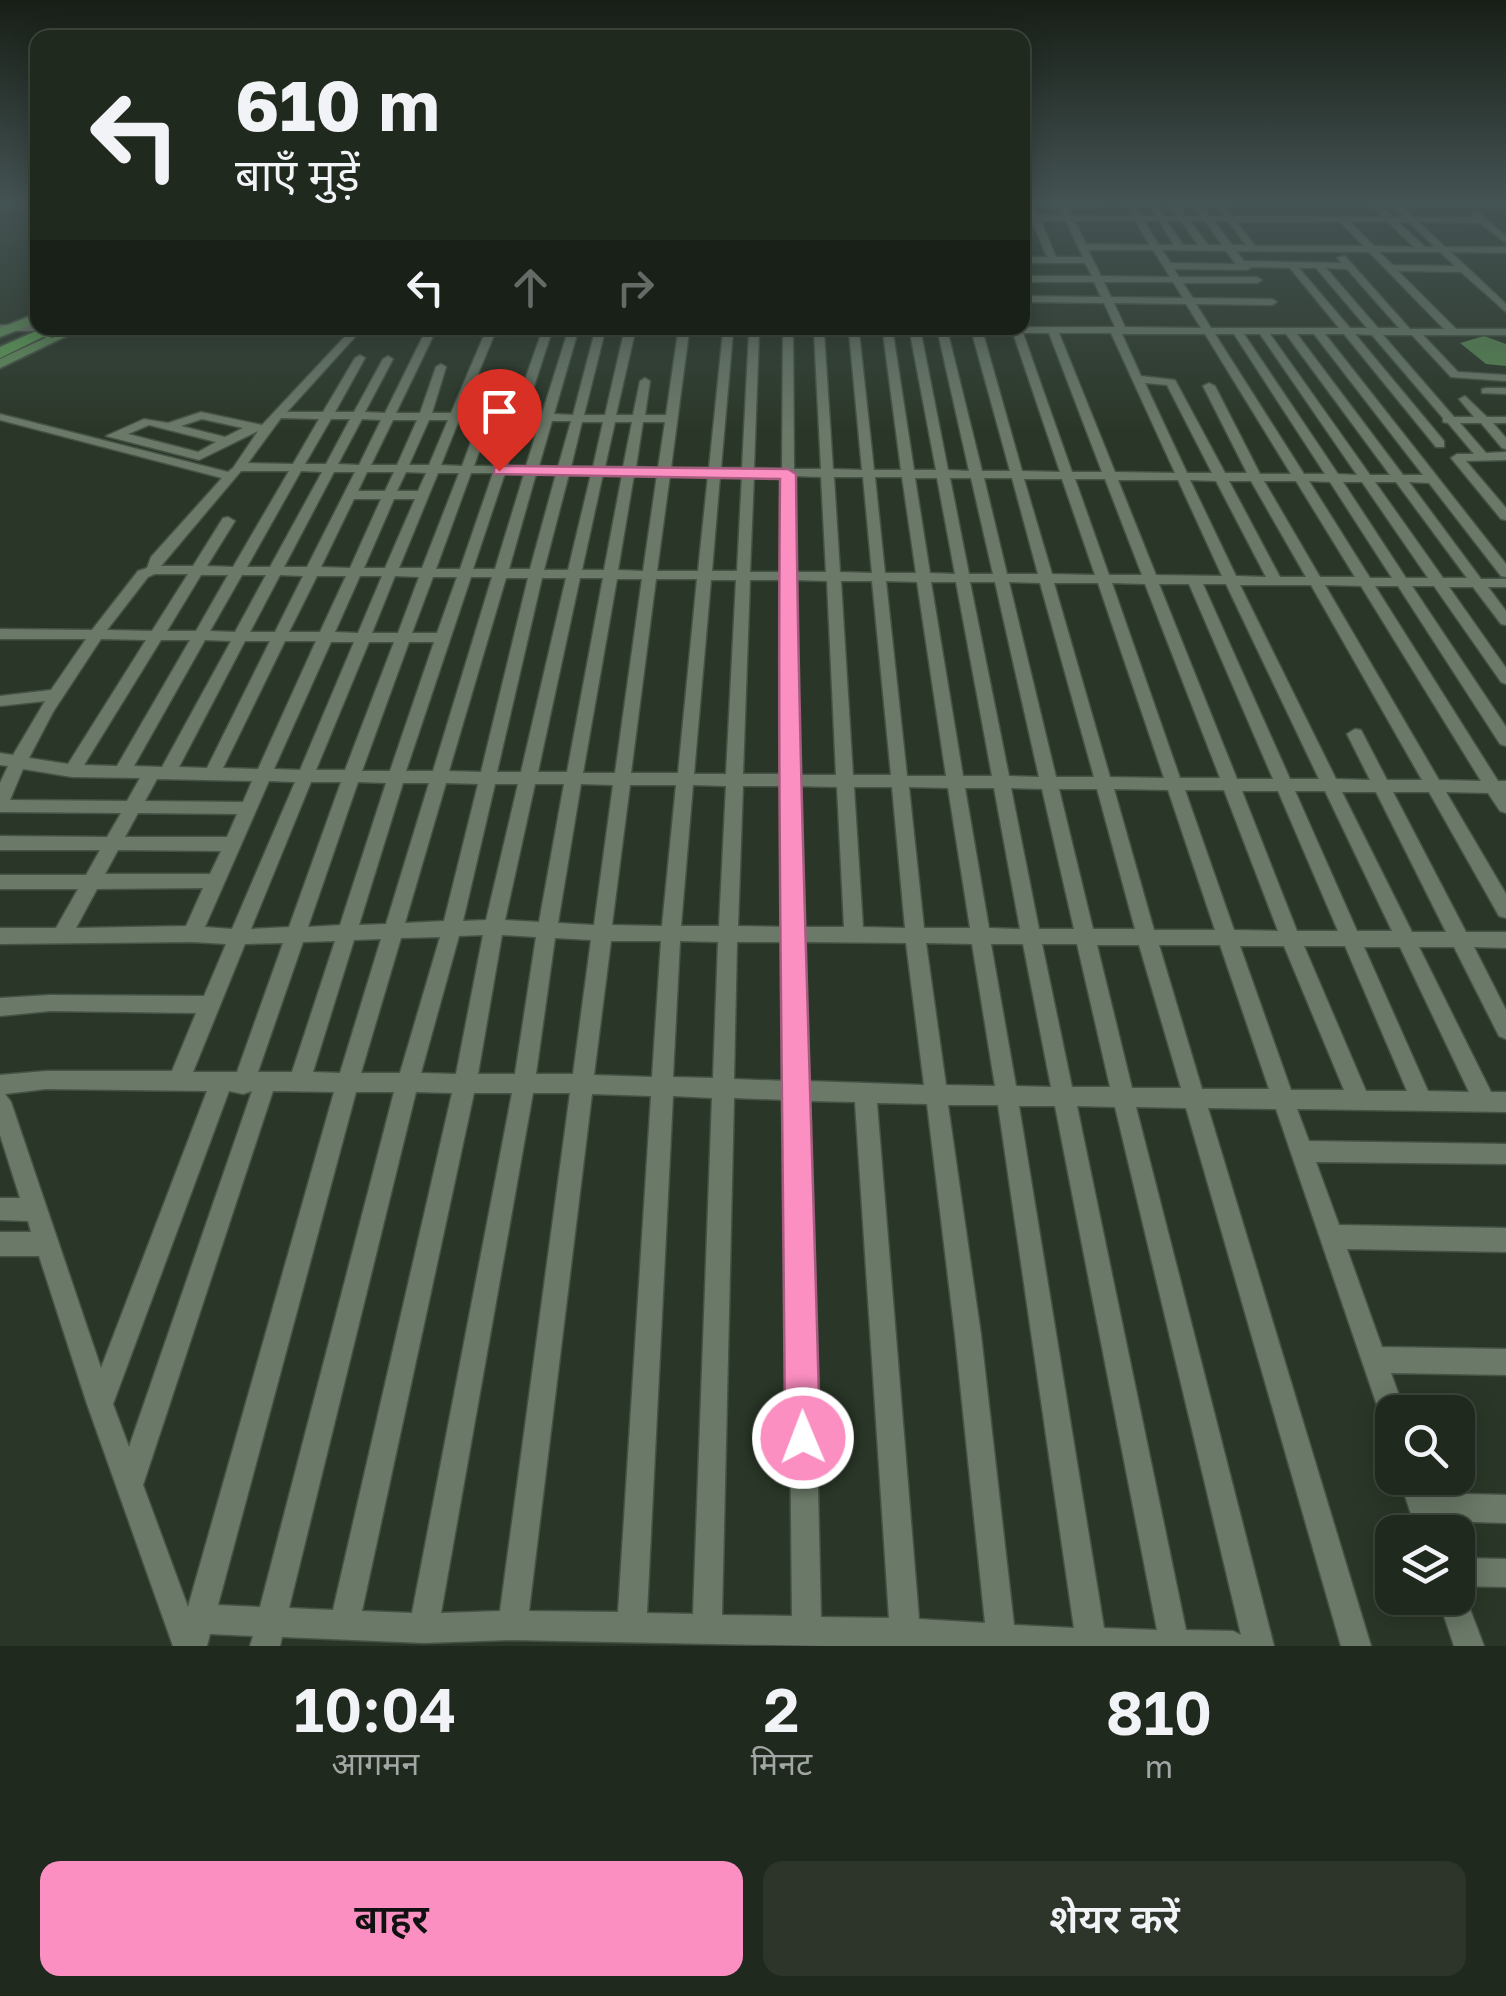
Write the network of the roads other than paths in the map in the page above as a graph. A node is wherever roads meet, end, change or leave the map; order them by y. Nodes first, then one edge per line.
1 (1098, 278) edge
2 (1175, 278) edge
3 (1303, 278) edge
4 (1328, 278) edge
5 (1360, 278) edge
6 (1401, 278) edge
7 (1475, 278) edge
8 (1030, 280) edge
9 (1257, 280) joint
10 (1103, 290) junction
11 (1183, 290) junction
12 (1264, 290) junction
13 (1030, 298) edge
14 (1501, 299) edge
15 (1272, 302) junction
16 (1383, 304) junction
17 (1397, 304) dead end
18 (1412, 304) dead end
19 (1426, 304) junction
20 (1506, 309) edge
21 (30, 328) edge
22 (30, 328) edge
23 (4, 330) edge
24 (1030, 330) edge
25 (1053, 330) junction
26 (1119, 331) junction
27 (1208, 331) junction
28 (1237, 331) junction
29 (1263, 332) junction
30 (1292, 332) junction
31 (1318, 332) junction
32 (1348, 332) junction
33 (1376, 332) junction
34 (1412, 332) junction
35 (1453, 332) junction
36 (1506, 332) edge
37 (30, 335) edge
38 (36, 335) edge
39 (41, 335) edge
40 (335, 335) edge
41 (350, 335) edge
42 (429, 335) edge
43 (489, 335) edge
44 (542, 335) edge
45 (572, 335) edge
46 (597, 335) edge
47 (624, 335) edge
48 (680, 335) edge
49 (716, 335) edge
50 (754, 335) edge
51 (788, 335) edge
52 (819, 335) edge
53 (854, 335) edge
54 (889, 335) edge
55 (915, 335) edge
56 (943, 335) edge
57 (978, 335) edge
58 (1019, 335) edge
59 (0, 345) edge
60 (0, 353) edge
61 (331, 353) junction
62 (360, 358) dead end
63 (388, 358) dead end
64 (0, 364) edge
65 (441, 367) dead end
66 (1506, 378) edge
67 (1138, 379) junction
68 (645, 382) dead end
69 (1209, 386) dead end
70 (1486, 391) dead end
71 (1466, 399) dead end
72 (1504, 400) edge
73 (276, 415) junction
74 (327, 415) junction
75 (358, 416) junction
76 (389, 416) junction
77 (425, 416) junction
78 (0, 417) edge
79 (486, 417) junction
80 (517, 417) junction
81 (454, 418) junction
82 (547, 418) junction
83 (577, 418) junction
84 (608, 418) junction
85 (640, 418) junction
86 (672, 419) junction
87 (1325, 419) junction
88 (1357, 419) junction
89 (1388, 420) junction
90 (1420, 420) junction
91 (1451, 420) junction
92 (1483, 420) junction
93 (1506, 420) edge
94 (0, 426) edge
95 (169, 426) junction
96 (259, 428) junction
97 (116, 434) junction
98 (229, 442) junction
99 (99, 444) junction
100 (1440, 444) dead end
101 (1504, 455) edge
102 (1482, 456) junction
103 (296, 469) junction
104 (329, 470) junction
105 (362, 470) junction
106 (400, 470) junction
107 (432, 470) junction
108 (466, 471) junction
109 (499, 471) junction
110 (531, 471) junction
111 (563, 472) junction
112 (598, 472) junction
113 (630, 472) junction
114 (666, 474) junction
115 (713, 474) junction
116 (788, 474) junction
117 (828, 474) junction
118 (867, 474) junction
119 (746, 475) junction
120 (907, 475) junction
121 (942, 475) junction
122 (977, 476) junction
123 (1017, 476) junction
124 (1065, 476) junction
125 (1110, 476) junction
126 (230, 477) junction
127 (1184, 477) junction
128 (1219, 478) junction
129 (1256, 478) junction
130 (1300, 478) junction
131 (1336, 478) junction
132 (1367, 479) junction
133 (1400, 479) junction
134 (1432, 480) junction
135 (350, 495) junction
136 (389, 495) junction
137 (421, 495) junction
138 (1499, 500) edge
139 (1506, 516) edge
140 (228, 521) dead end
141 (953, 537) junction
142 (916, 538) junction
143 (152, 570) junction
144 (198, 570) junction
145 (238, 570) junction
146 (275, 570) junction
147 (312, 571) junction
148 (352, 571) junction
149 (426, 573) junction
150 (465, 573) junction
151 (1506, 573) edge
152 (389, 574) junction
153 (500, 574) junction
154 (536, 574) junction
155 (574, 574) junction
156 (652, 574) junction
157 (704, 574) junction
158 (613, 575) junction
159 (742, 575) junction
160 (786, 576) junction
161 (831, 576) junction
162 (878, 576) junction
163 (922, 576) junction
164 (960, 576) junction
165 (998, 576) junction
166 (1046, 577) junction
167 (1101, 579) junction
168 (1149, 579) junction
169 (1194, 579) junction
170 (1230, 579) junction
171 (1274, 579) junction
172 (1316, 580) junction
173 (1364, 581) junction
174 (1404, 582) junction
175 (1437, 582) junction
176 (1478, 583) junction
177 (1506, 583) edge
178 (1506, 622) edge
179 (96, 633) junction
180 (0, 634) edge
181 (156, 636) junction
182 (200, 636) junction
183 (240, 637) junction
184 (280, 637) junction
185 (323, 637) junction
186 (362, 638) junction
187 (402, 638) junction
188 (443, 638) junction
189 (1506, 679) edge
190 (58, 694) junction
191 (0, 700) edge
192 (1355, 734) dead end
193 (1506, 740) edge
194 (8, 761) edge
195 (72, 771) junction
196 (122, 772) junction
197 (160, 772) junction
198 (213, 772) junction
199 (264, 773) junction
200 (352, 774) junction
201 (398, 774) junction
202 (441, 774) junction
203 (487, 775) junction
204 (530, 775) junction
205 (306, 776) junction
206 (577, 776) junction
207 (623, 776) junction
208 (687, 776) junction
209 (735, 777) junction
210 (788, 778) junction
211 (844, 779) junction
212 (956, 779) junction
213 (900, 780) junction
214 (1003, 780) junction
215 (1105, 780) junction
216 (1172, 781) junction
217 (1050, 782) junction
218 (1228, 782) junction
219 (1284, 782) junction
220 (1329, 782) junction
221 (1380, 783) junction
222 (1435, 785) junction
223 (1500, 787) edge
224 (0, 804) edge
225 (1506, 807) edge
226 (132, 808) junction
227 (249, 808) junction
228 (0, 843) edge
229 (113, 844) junction
230 (233, 844) junction
231 (0, 882) edge
232 (91, 882) junction
233 (217, 882) junction
234 (1506, 911) edge
235 (494, 927) junction
236 (452, 928) junction
237 (396, 929) junction
238 (547, 929) junction
239 (671, 932) junction
240 (728, 932) junction
241 (794, 932) junction
242 (599, 933) junction
243 (62, 934) junction
244 (192, 934) junction
245 (294, 934) junction
246 (346, 934) junction
247 (854, 934) junction
248 (915, 934) junction
249 (978, 935) junction
250 (1031, 935) junction
251 (1086, 935) junction
252 (0, 936) edge
253 (236, 937) junction
254 (1147, 938) junction
255 (1227, 938) junction
256 (1291, 939) junction
257 (1352, 939) junction
258 (1406, 940) junction
259 (1459, 940) junction
260 (1506, 940) edge
261 (209, 1004) junction
262 (0, 1006) edge
263 (1506, 1030) edge
264 (178, 1082) junction
265 (243, 1084) junction
266 (299, 1084) junction
267 (465, 1084) junction
268 (524, 1084) junction
269 (584, 1084) junction
270 (0, 1085) edge
271 (347, 1085) junction
272 (407, 1085) junction
273 (662, 1087) junction
274 (722, 1089) junction
275 (796, 1090) junction
276 (864, 1093) junction
277 (936, 1094) junction
278 (1008, 1096) junction
279 (1064, 1096) junction
280 (1123, 1097) junction
281 (1194, 1098) junction
282 (1283, 1099) junction
283 (1359, 1100) junction
284 (1422, 1101) junction
285 (0, 1102) edge
286 (1496, 1102) edge
287 (1301, 1150) junction
288 (1506, 1154) edge
289 (0, 1209) edge
290 (36, 1210) junction
291 (1331, 1237) junction
292 (1506, 1240) edge
293 (0, 1244) edge
294 (47, 1244) junction
295 (1375, 1360) junction
296 (1506, 1362) edge
297 (1386, 1395) edge
298 (100, 1404) junction
299 (130, 1483) junction
300 (1506, 1508) edge
301 (1460, 1515) edge
302 (1475, 1572) edge
303 (1506, 1573) edge
304 (1458, 1615) edge
305 (344, 1626) junction
306 (513, 1626) junction
307 (424, 1628) junction
308 (632, 1629) junction
309 (707, 1629) junction
310 (807, 1631) junction
311 (904, 1633) junction
312 (267, 1635) edge
313 (193, 1637) edge
314 (1001, 1638) junction
315 (859, 1639) edge
316 (1091, 1641) junction
317 (1052, 1644) edge
318 (1165, 1644) edge
319 (1233, 1646) edge
320 (1259, 1646) edge
321 (1356, 1646) edge
322 (1469, 1646) edge

1 - 10 street
2 - 11 street
3 - 32 street
4 - 33 street
5 - 16 street
6 - 19 street
7 - 14 street
8 - 10 street
9 - 11 street
9 - 12 street
10 - 11 street
10 - 11 street
10 - 13 street
10 - 26 street
11 - 12 street
11 - 15 street
11 - 27 street
12 - 15 street
14 - 20 street
15 - 30 street
16 - 17 street
16 - 34 street
18 - 19 street
19 - 35 street
21 - 23 main road
22 - 23 street
24 - 25 street
25 - 26 street
25 - 125 street
26 - 27 street
26 - 67 street
27 - 28 street
27 - 130 street
28 - 29 street
28 - 131 street
29 - 30 street
29 - 87 street
30 - 31 street
30 - 88 street
31 - 32 street
31 - 89 street
32 - 33 street
32 - 90 street
33 - 34 street
33 - 91 street
34 - 35 street
34 - 66 street
35 - 36 street
37 - 59 highway
38 - 60 highway
39 - 64 main road
40 - 61 street
41 - 61 street
42 - 76 street
43 - 81 street
44 - 80 street
45 - 82 street
46 - 83 street
47 - 84 street
48 - 86 street
49 - 115 street
50 - 119 street
51 - 116 street
52 - 117 street
53 - 118 street
54 - 120 street
55 - 121 street
56 - 122 street
57 - 123 street
58 - 124 street
61 - 73 street
62 - 74 street
63 - 75 street
65 - 77 street
67 - 127 street
67 - 128 street
68 - 85 street
69 - 129 street
70 - 72 street
71 - 92 street
73 - 74 street
73 - 96 street
74 - 75 street
74 - 103 street
75 - 76 street
75 - 104 street
76 - 77 street
76 - 105 street
77 - 81 street
77 - 106 street
78 - 99 street
79 - 80 street
79 - 81 street
79 - 108 street
80 - 82 street
80 - 109 street
81 - 107 street
82 - 83 street
82 - 110 street
83 - 84 street
83 - 111 street
84 - 85 street
84 - 112 street
85 - 86 street
85 - 113 street
86 - 114 street
87 - 88 street
87 - 132 street
88 - 89 street
88 - 133 street
89 - 90 street
89 - 134 street
90 - 91 street
90 - 100 street
91 - 92 street
91 - 102 street
92 - 93 street
92 - 101 street
94 - 126 street
95 - 96 street
95 - 97 street
95 - 98 street
96 - 98 street
96 - 126 street
97 - 98 street
97 - 99 street
99 - 126 street
101 - 102 street
102 - 138 street
103 - 104 street
103 - 126 street
103 - 145 street
104 - 105 street
104 - 146 street
105 - 106 street
105 - 135 street
106 - 107 street
106 - 136 street
107 - 108 street
107 - 137 street
108 - 109 street
108 - 149 street
109 - 110 street
109 - 150 street
110 - 111 street
110 - 153 street
111 - 112 street
111 - 154 street
112 - 113 street
112 - 155 street
113 - 114 street
113 - 158 street
114 - 115 street
114 - 156 street
115 - 119 street
115 - 157 street
116 - 117 street
116 - 119 street
116 - 160 street
117 - 118 street
117 - 161 street
118 - 120 street
118 - 162 street
119 - 159 street
120 - 121 street
120 - 142 street
121 - 122 street
121 - 141 street
122 - 123 street
122 - 165 street
123 - 124 street
123 - 166 street
124 - 125 street
124 - 167 street
125 - 127 street
125 - 168 street
126 - 143 street
127 - 128 street
127 - 170 street
128 - 129 street
128 - 171 street
129 - 130 street
129 - 172 street
130 - 131 street
130 - 173 street
131 - 132 street
131 - 174 street
132 - 133 street
132 - 175 street
133 - 134 street
133 - 176 street
134 - 151 street
135 - 136 street
135 - 147 street
136 - 137 street
136 - 148 street
137 - 152 street
138 - 139 street
140 - 144 street
141 - 142 street
141 - 164 street
142 - 163 street
143 - 144 street
143 - 179 street
144 - 145 street
144 - 181 street
145 - 146 street
145 - 182 street
146 - 147 street
146 - 183 street
147 - 148 street
147 - 184 street
148 - 152 street
148 - 185 street
149 - 150 street
149 - 152 street
149 - 187 street
150 - 153 street
150 - 188 street
152 - 186 street
153 - 154 street
153 - 202 street
154 - 155 street
154 - 203 street
155 - 158 street
155 - 204 street
156 - 157 street
156 - 158 street
156 - 207 street
157 - 159 street
157 - 208 street
158 - 206 street
159 - 160 street
159 - 209 street
160 - 161 street
160 - 210 street
161 - 162 street
161 - 211 street
162 - 163 street
162 - 213 street
163 - 164 street
163 - 212 street
164 - 165 street
164 - 214 street
165 - 166 street
165 - 217 street
166 - 167 street
166 - 215 street
167 - 168 street
167 - 216 street
168 - 169 street
168 - 218 street
169 - 170 street
169 - 219 street
170 - 171 street
170 - 220 street
171 - 172 street
172 - 173 street
172 - 222 street
173 - 174 street
173 - 223 street
174 - 175 street
174 - 193 street
175 - 176 street
175 - 189 street
176 - 177 street
176 - 178 street
179 - 180 street
179 - 181 street
179 - 190 street
181 - 182 street
181 - 195 street
182 - 183 street
182 - 196 street
183 - 184 street
183 - 197 street
184 - 185 street
184 - 198 street
185 - 186 street
185 - 199 street
186 - 187 street
186 - 205 street
187 - 188 street
187 - 200 street
188 - 201 street
190 - 191 street
190 - 194 street
192 - 221 street
194 - 195 street
194 - 224 street
195 - 196 street
196 - 197 street
197 - 198 street
197 - 226 street
198 - 199 street
199 - 205 street
199 - 227 street
200 - 201 street
200 - 205 street
200 - 245 street
201 - 202 street
201 - 246 street
202 - 203 street
202 - 237 street
203 - 204 street
203 - 236 street
204 - 206 street
204 - 235 street
205 - 253 street
206 - 207 street
206 - 238 street
207 - 208 street
207 - 242 street
208 - 209 street
208 - 239 street
209 - 210 street
209 - 240 street
210 - 211 street
210 - 241 street
211 - 213 street
211 - 247 street
212 - 213 street
212 - 214 street
212 - 249 street
213 - 248 street
214 - 217 street
214 - 250 street
215 - 216 street
215 - 217 street
215 - 254 street
216 - 218 street
216 - 255 street
217 - 251 street
218 - 219 street
218 - 256 street
219 - 220 street
219 - 257 street
220 - 221 street
220 - 258 street
221 - 222 street
221 - 259 street
222 - 223 street
222 - 234 street
223 - 225 street
224 - 226 street
226 - 227 street
226 - 229 street
227 - 230 street
228 - 229 street
229 - 230 street
229 - 232 street
230 - 233 street
231 - 232 street
232 - 233 street
232 - 243 street
233 - 244 street
235 - 236 street
235 - 238 street
235 - 267 street
236 - 237 street
236 - 272 street
237 - 246 street
237 - 271 street
238 - 242 street
238 - 268 street
239 - 240 street
239 - 242 street
239 - 273 street
240 - 241 street
240 - 274 street
241 - 247 street
241 - 275 street
242 - 269 street
243 - 244 street
243 - 252 street
244 - 253 street
245 - 246 street
245 - 253 street
245 - 265 street
246 - 266 street
247 - 248 street
248 - 249 street
248 - 277 street
249 - 250 street
249 - 278 street
250 - 251 street
250 - 279 street
251 - 254 street
251 - 280 street
253 - 261 street
254 - 255 street
254 - 281 street
255 - 256 street
255 - 282 street
256 - 257 street
256 - 283 street
257 - 258 street
257 - 284 street
258 - 259 street
258 - 286 street
259 - 260 street
259 - 263 street
261 - 262 street
261 - 264 street
264 - 265 street
264 - 270 street
265 - 266 street
265 - 298 street
265 - 299 street
266 - 271 street
267 - 268 street
267 - 272 street
267 - 305 street
268 - 269 street
268 - 307 street
269 - 273 street
269 - 306 street
271 - 272 street
271 - 313 street
272 - 312 street
273 - 274 street
273 - 308 street
274 - 275 street
274 - 309 street
275 - 276 street
275 - 310 street
276 - 277 street
276 - 311 street
277 - 278 street
277 - 314 street
278 - 279 street
278 - 316 street
279 - 280 street
279 - 318 street
280 - 281 street
280 - 320 street
281 - 282 street
281 - 321 street
282 - 283 street
282 - 287 street
283 - 284 street
284 - 286 street
285 - 290 street
287 - 288 street
287 - 291 street
289 - 290 street
290 - 294 street
291 - 292 street
291 - 295 street
293 - 294 street
294 - 298 street
295 - 296 street
295 - 297 street
298 - 299 street
299 - 313 street
300 - 301 street
302 - 303 street
304 - 322 street
305 - 307 street
305 - 312 street
306 - 307 street
306 - 308 street
308 - 309 street
309 - 310 street
310 - 315 street
311 - 314 street
311 - 315 street
312 - 313 street
314 - 317 street
316 - 317 street
316 - 318 street
318 - 319 street

